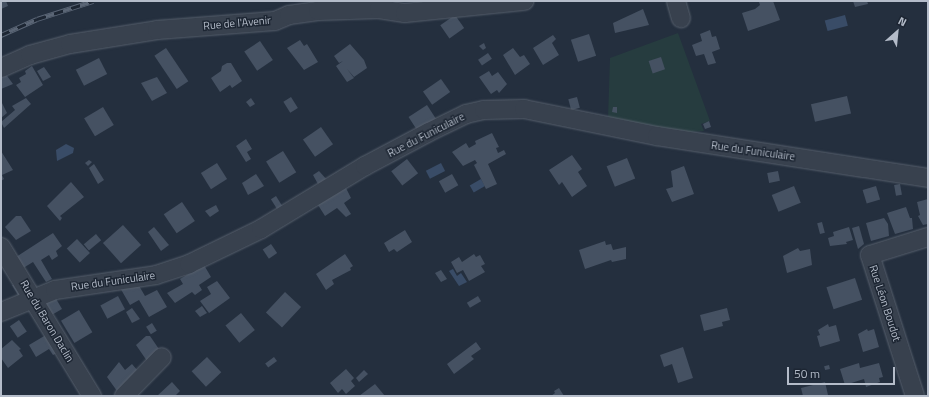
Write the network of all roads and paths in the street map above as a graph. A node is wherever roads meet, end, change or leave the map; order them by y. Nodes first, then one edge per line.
1 (524, 1) edge
2 (1, 68) edge
3 (928, 178) edge
4 (928, 237) edge
5 (1, 247) edge
6 (33, 297) junction
7 (1, 312) edge
8 (162, 357) dead end
9 (916, 394) edge
10 (92, 396) edge
11 (124, 396) edge

1 - 2 street, Rue de l'Avenir
3 - 6 street, Rue du Funiculaire
4 - 9 street, Rue Léon Boudot
5 - 6 street, Rue du Baron Daclin
6 - 7 street, Rue du Funiculaire
6 - 10 street, Rue du Baron Daclin
8 - 11 street

